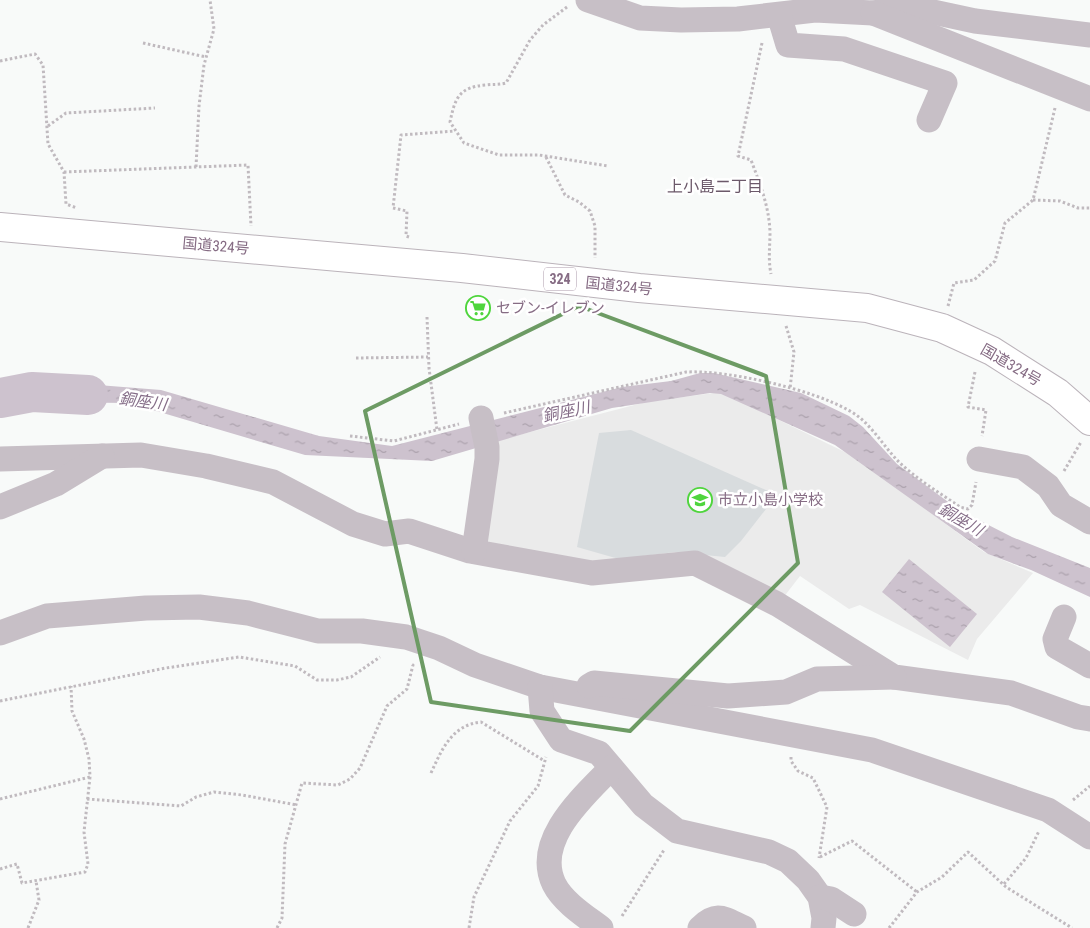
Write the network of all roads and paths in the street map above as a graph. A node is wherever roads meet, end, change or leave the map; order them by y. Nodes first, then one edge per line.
1 (210, 0) edge
2 (579, 2) edge
3 (873, 13) junction
4 (780, 20) junction
5 (1090, 35) edge
6 (143, 43) dead end
7 (206, 58) junction
8 (0, 61) edge
9 (1060, 86) junction
10 (1090, 99) edge
11 (155, 108) dead end
12 (930, 120) dead end
13 (47, 126) junction
14 (456, 131) junction
15 (545, 156) junction
16 (608, 166) dead end
17 (196, 167) junction
18 (64, 172) junction
19 (1033, 200) junction
20 (1090, 208) edge
21 (0, 227) edge
22 (76, 234) junction
23 (414, 239) dead end
24 (252, 249) junction
25 (592, 283) junction
26 (776, 299) junction
27 (427, 317) dead end
28 (942, 328) junction
29 (428, 357) junction
30 (356, 358) dead end
31 (975, 372) dead end
32 (790, 389) junction
33 (1088, 428) edge
34 (437, 430) junction
35 (483, 430) junction
36 (350, 436) dead end
37 (102, 456) junction
38 (0, 458) edge
39 (979, 459) junction
40 (1053, 493) junction
41 (0, 507) edge
42 (1090, 522) edge
43 (474, 551) junction
44 (1064, 617) dead end
45 (0, 633) edge
46 (405, 649) junction
47 (1090, 666) edge
48 (894, 677) junction
49 (71, 686) junction
50 (540, 688) junction
51 (575, 694) junction
52 (0, 701) edge
53 (1090, 719) edge
54 (792, 734) junction
55 (561, 740) junction
56 (543, 760) junction
57 (611, 768) junction
58 (431, 773) dead end
59 (90, 777) junction
60 (0, 799) edge
61 (87, 799) junction
62 (297, 805) junction
63 (1048, 810) junction
64 (677, 831) junction
65 (1090, 837) edge
66 (820, 857) junction
67 (0, 869) edge
68 (36, 881) junction
69 (1004, 884) junction
70 (815, 891) junction
71 (917, 892) junction
72 (854, 914) dead end
73 (610, 924) edge
74 (1067, 927) edge
75 (28, 928) edge
76 (277, 928) edge
77 (469, 928) edge
78 (700, 928) edge
79 (744, 928) edge
80 (823, 928) edge
81 (889, 928) edge
82 (1072, 928) edge

1 - 7 path
2 - 4 street
2 - 14 path
3 - 4 street
3 - 5 street
3 - 9 street
4 - 12 street
4 - 26 path
6 - 7 path
7 - 17 path
8 - 13 path
9 - 10 street
9 - 19 path
11 - 13 path
13 - 18 path
14 - 15 path
14 - 23 path
15 - 16 path
15 - 25 path
17 - 18 path
17 - 24 path
18 - 22 path
19 - 20 path
19 - 28 path
21 - 22 highway, 国道324号 / 324
22 - 24 highway, 国道324号 / 324
24 - 25 highway, 国道324号 / 324
25 - 26 highway, 国道324号 / 324
26 - 28 highway, 国道324号 / 324
26 - 32 path
27 - 29 path
28 - 33 highway, 国道324号 / 324
29 - 30 path
29 - 34 path
31 - 39 path
32 - 35 path
32 - 39 path
33 - 40 path
34 - 35 path
34 - 36 path
35 - 43 street
37 - 38 street
37 - 41 street
37 - 43 street
39 - 40 street
40 - 42 street
43 - 48 street
44 - 47 street
45 - 46 street
46 - 49 path
46 - 50 street
46 - 62 path
48 - 51 street
48 - 53 street
49 - 52 path
49 - 59 path
50 - 51 street
50 - 55 street
51 - 54 street
54 - 63 street
54 - 66 path
55 - 56 path
55 - 57 street
56 - 58 path
56 - 77 path
57 - 64 street
57 - 73 street
59 - 60 path
59 - 61 path
61 - 62 path
61 - 68 path
62 - 76 path
63 - 65 street
63 - 69 path
64 - 70 street
64 - 73 path
66 - 70 path
66 - 71 path
67 - 68 path
68 - 75 path
69 - 71 path
69 - 74 path
70 - 72 street
70 - 80 street
71 - 81 path
74 - 82 path
78 - 79 street

